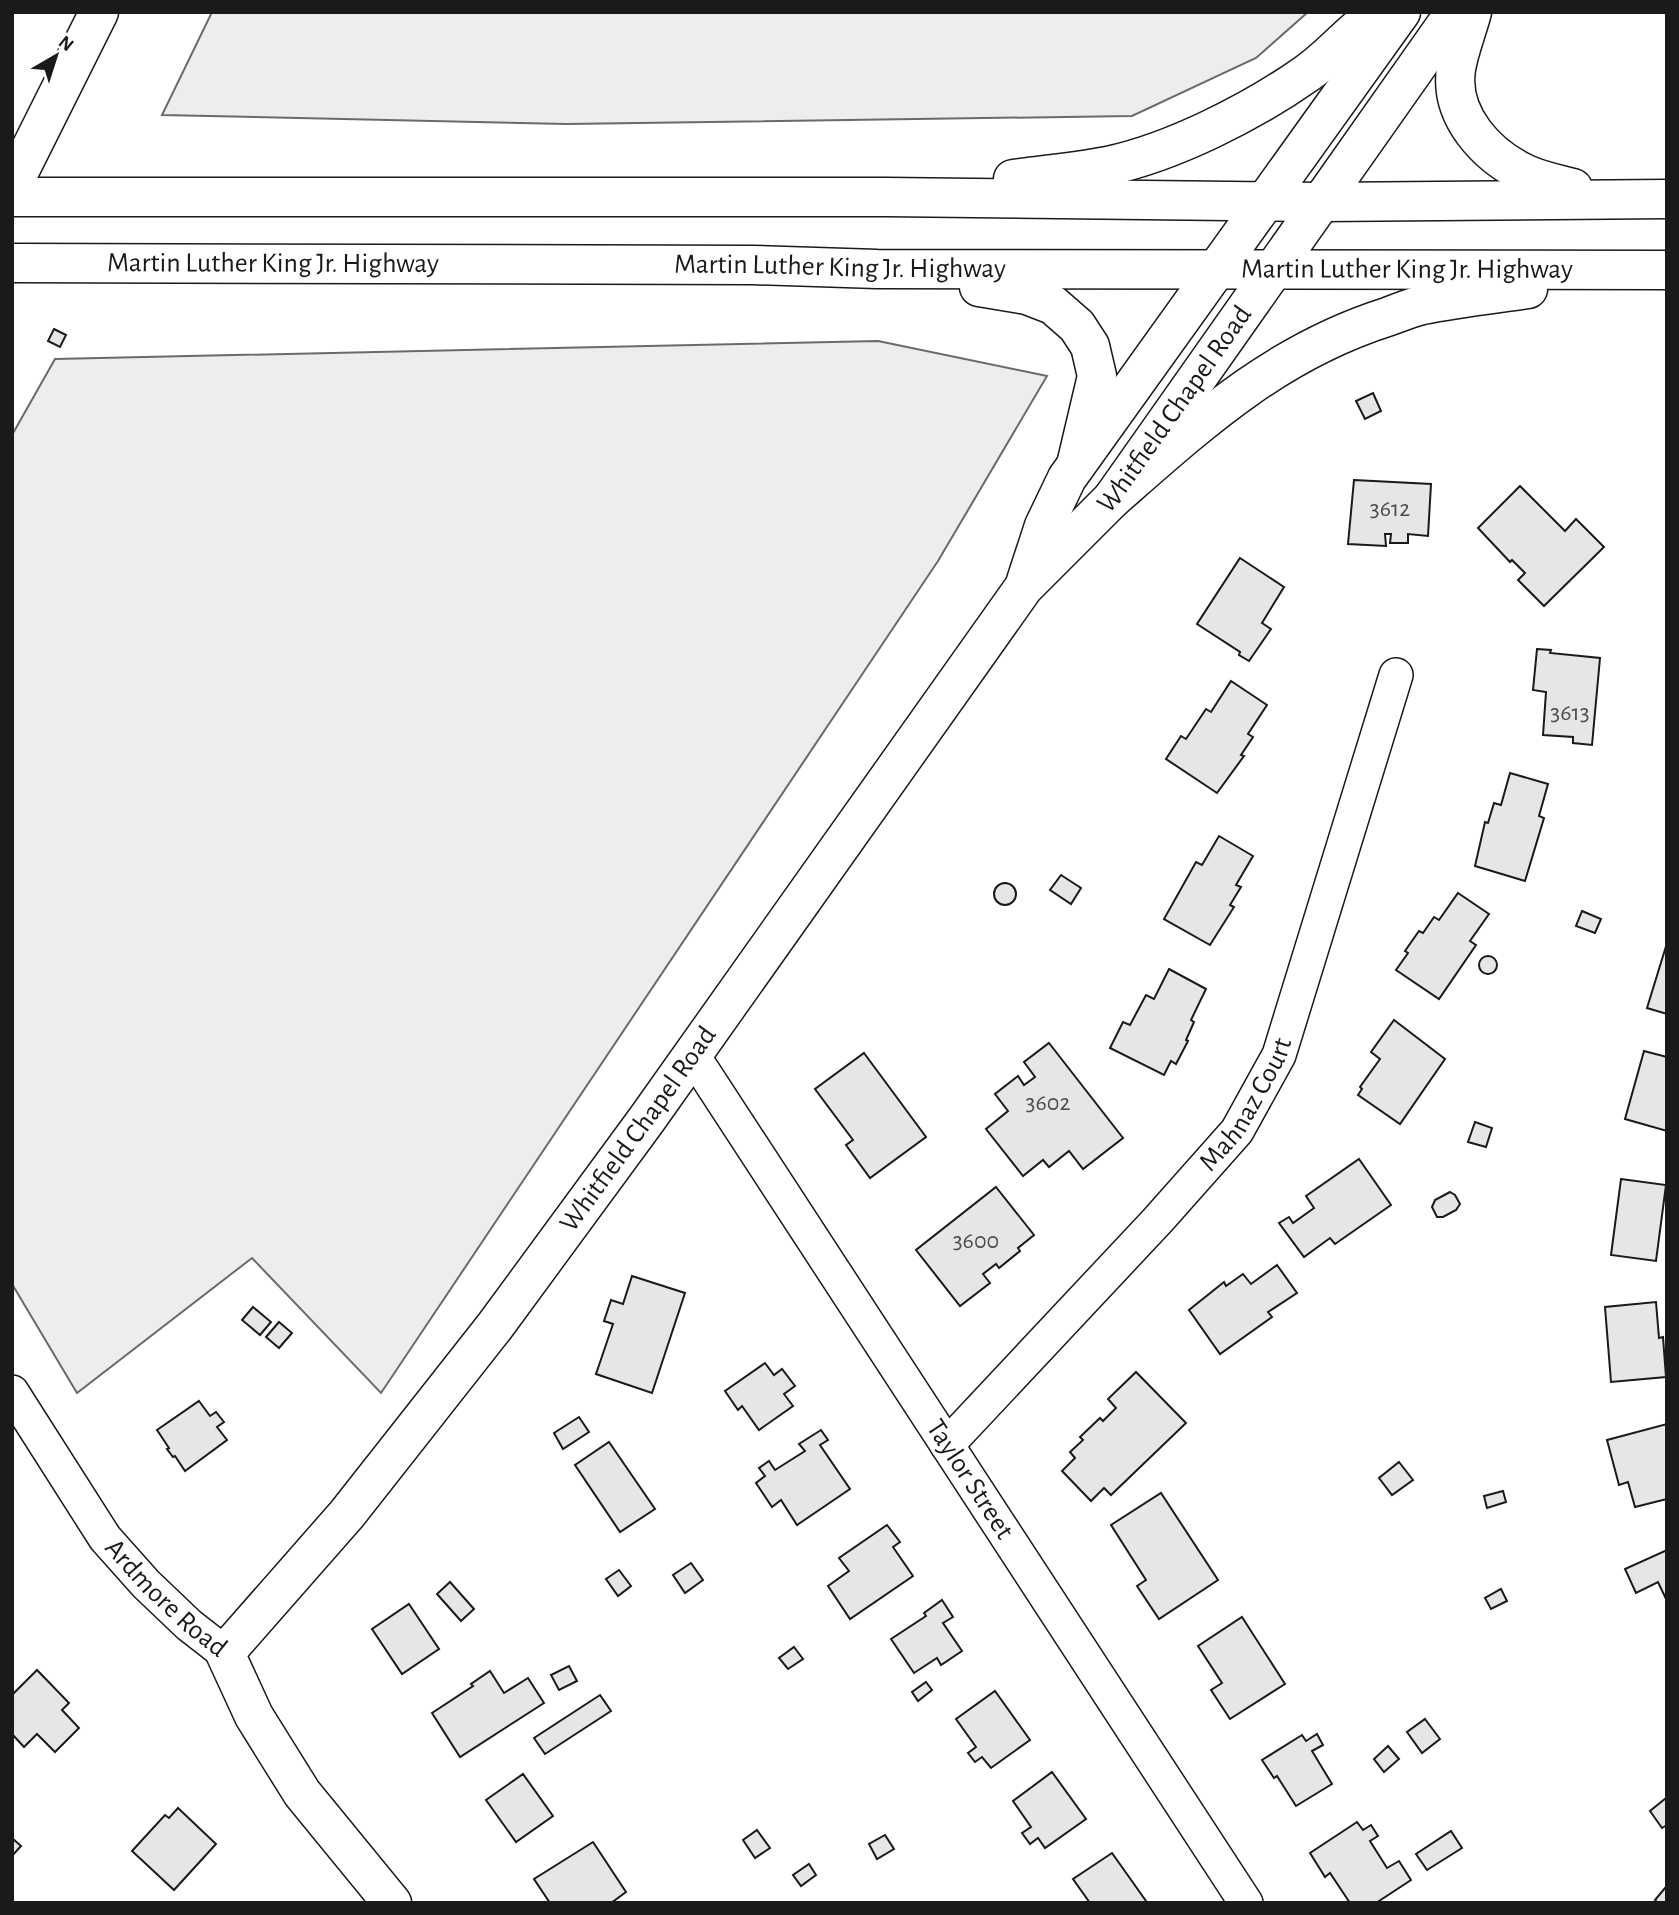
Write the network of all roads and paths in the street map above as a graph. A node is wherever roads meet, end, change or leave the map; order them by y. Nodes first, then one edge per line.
1 (99, 12) edge
2 (1379, 12) edge
3 (1401, 12) edge
4 (1455, 12) edge
5 (1472, 12) edge
6 (12, 186) edge
7 (12, 197) edge
8 (886, 197) junction
9 (1609, 198) junction
10 (1667, 199) edge
11 (1266, 201) junction
12 (1323, 202) junction
13 (12, 263) edge
14 (877, 269) junction
15 (1216, 269) junction
16 (1274, 270) junction
17 (1660, 270) edge
18 (1076, 465) junction
19 (1112, 499) junction
20 (1024, 587) junction
21 (1396, 675) dead end
22 (692, 1054) junction
23 (12, 1392) edge
24 (947, 1445) junction
25 (225, 1653) junction
26 (392, 1903) edge
27 (1246, 1903) edge

1 - 6 main road
2 - 8 main road
3 - 11 main road, Whitfield Chapel Road
4 - 12 main road, Whitfield Chapel Road
5 - 9 main road
7 - 8 main road
8 - 11 main road
9 - 10 main road
9 - 12 main road
11 - 12 main road
11 - 15 main road, Whitfield Chapel Road
12 - 16 main road, Whitfield Chapel Road
13 - 14 main road, Martin Luther King Jr. Highway
14 - 15 main road, Martin Luther King Jr. Highway
14 - 18 main road
15 - 16 main road, Martin Luther King Jr. Highway
15 - 18 main road, Whitfield Chapel Road
16 - 17 main road, Martin Luther King Jr. Highway
16 - 19 main road, Whitfield Chapel Road
17 - 19 main road
18 - 20 main road, Whitfield Chapel Road
19 - 20 main road, Whitfield Chapel Road
20 - 22 main road, Whitfield Chapel Road
21 - 24 street, Mahnaz Court
22 - 24 street, Taylor Street
22 - 25 main road, Whitfield Chapel Road
23 - 25 street, Ardmore Road
24 - 27 street, Taylor Street
25 - 26 main road, Ardmore Road

